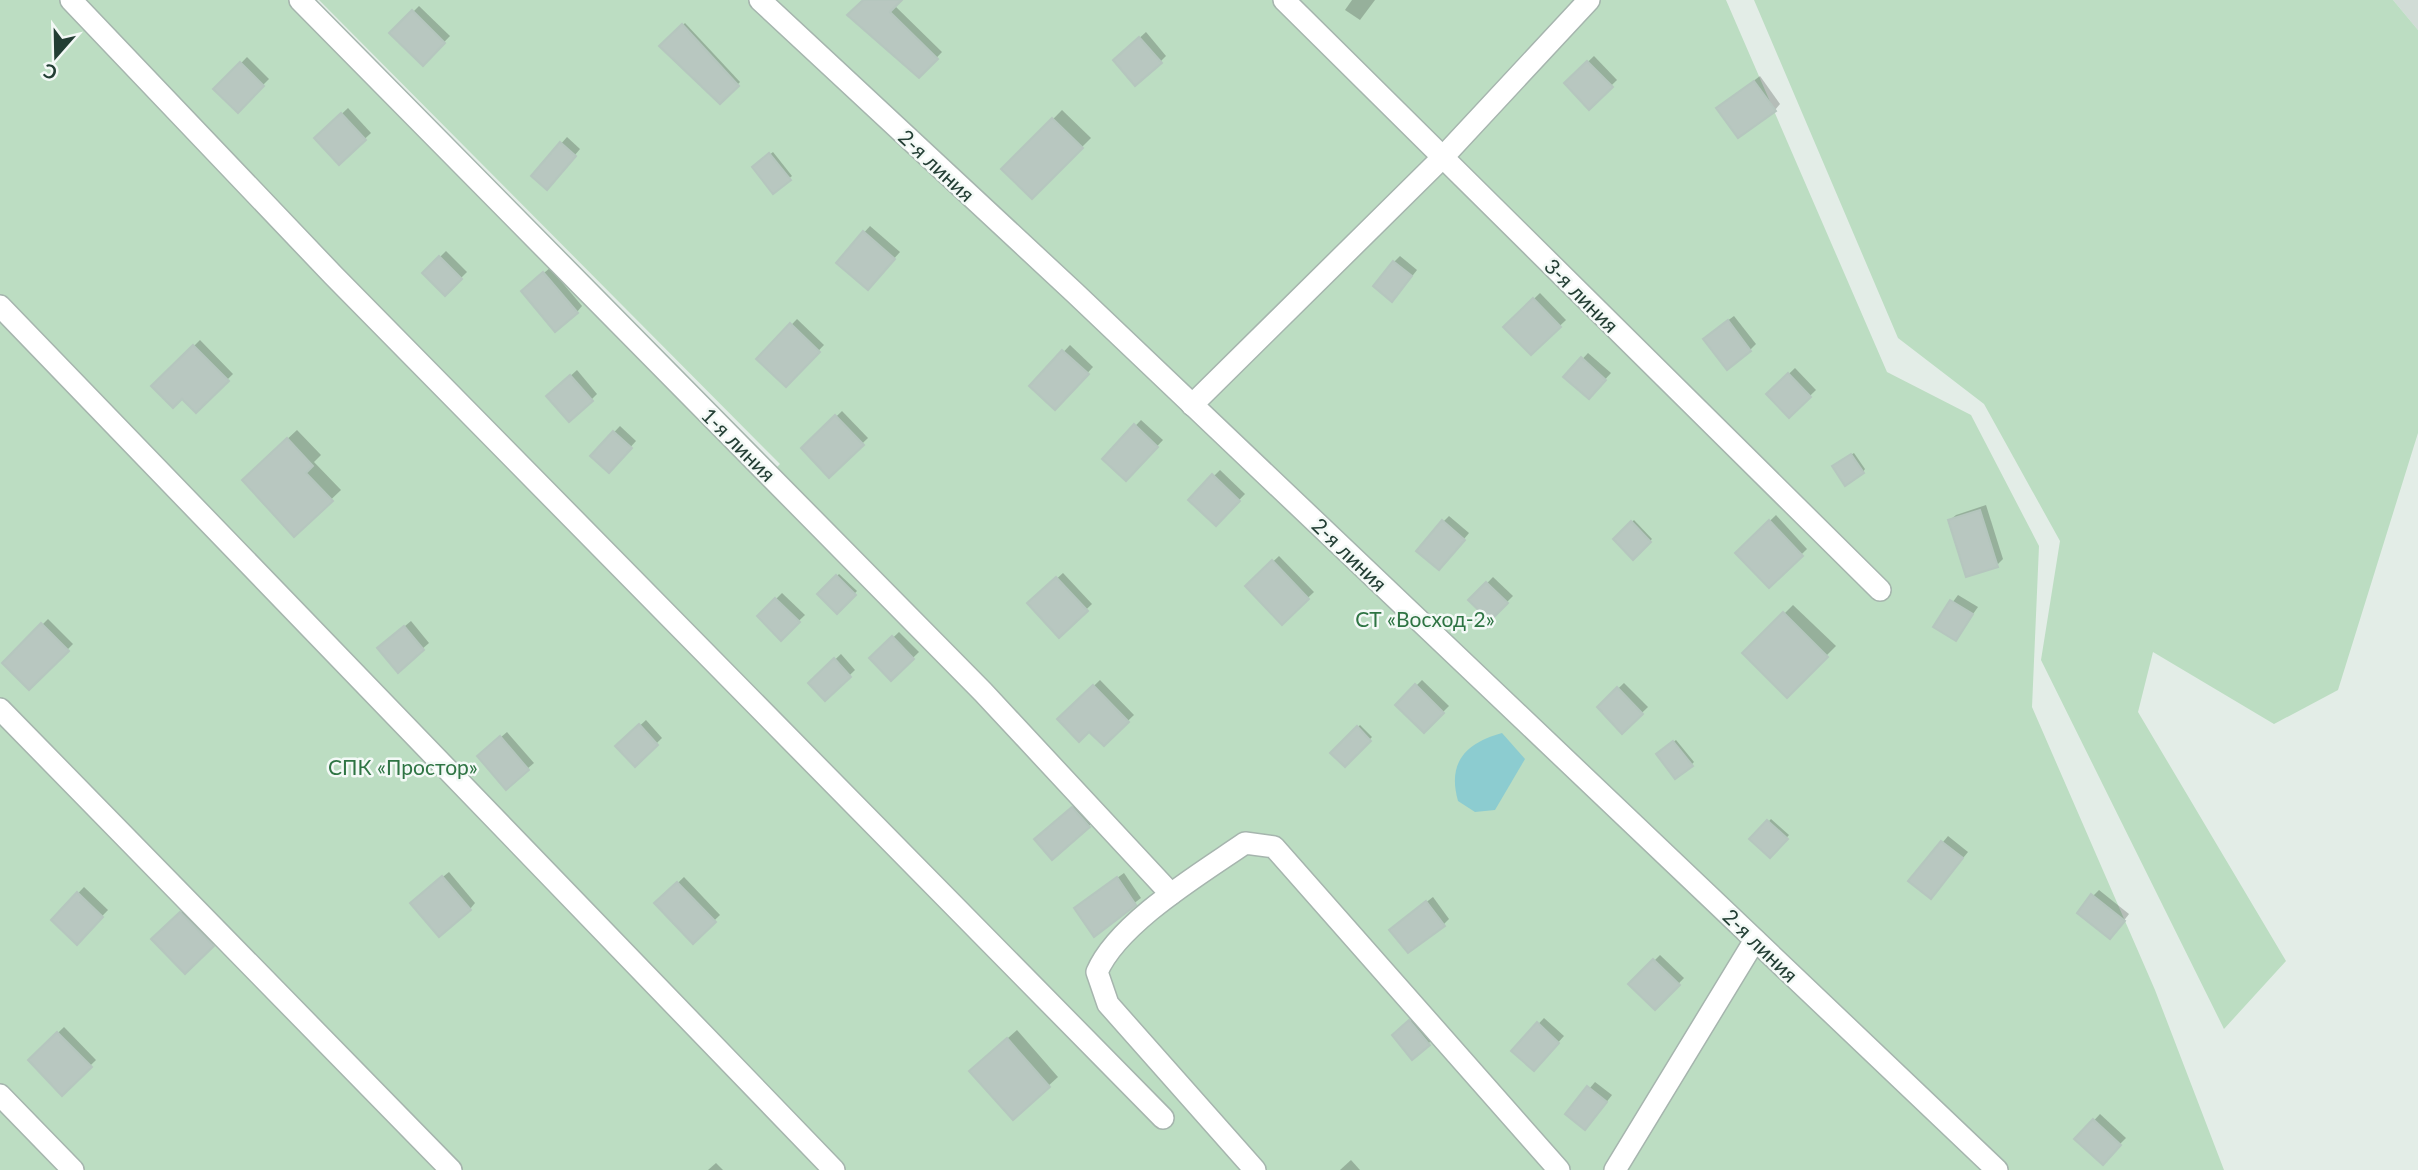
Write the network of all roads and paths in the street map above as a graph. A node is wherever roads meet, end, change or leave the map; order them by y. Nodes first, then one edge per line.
1 (72, 0) edge
2 (300, 0) edge
3 (760, 0) edge
4 (1284, 0) edge
5 (1589, 0) edge
6 (1443, 157) junction
7 (0, 306) edge
8 (1192, 404) junction
9 (1880, 590) dead end
10 (0, 709) edge
11 (1171, 894) junction
12 (1755, 940) junction
13 (0, 1095) edge
14 (1163, 1118) dead end
15 (73, 1170) edge
16 (450, 1170) edge
17 (834, 1170) edge
18 (1255, 1170) edge
19 (1559, 1170) edge
20 (1615, 1170) edge
21 (1997, 1170) edge

1 - 14 street
2 - 11 street, 1-я линия
3 - 8 street, 2-я линия
4 - 6 street, 3-я линия
5 - 6 street
6 - 8 street
6 - 9 street, 3-я линия
7 - 17 street
8 - 12 street, 2-я линия
10 - 16 street
11 - 18 street
11 - 19 street
12 - 20 street
12 - 21 street, 2-я линия
13 - 15 street

